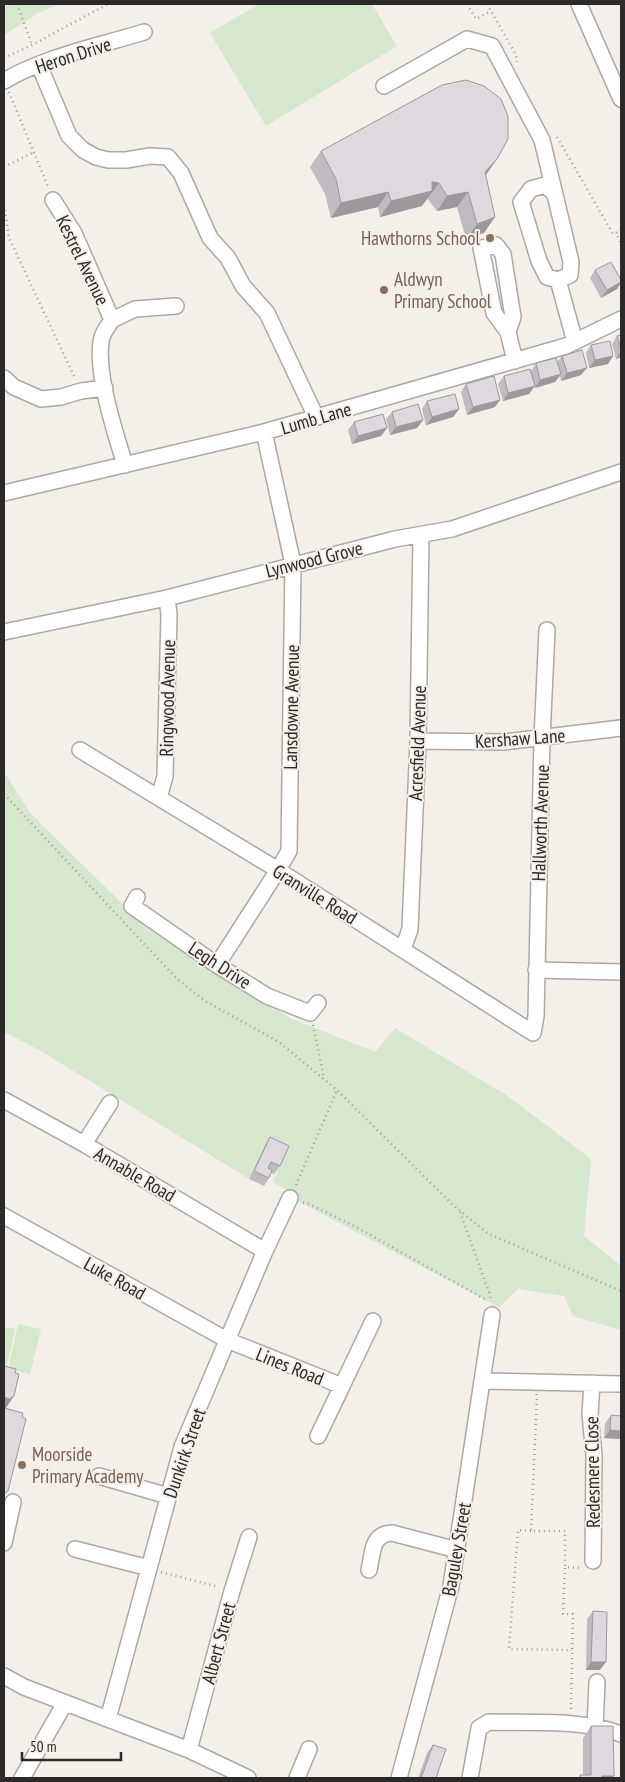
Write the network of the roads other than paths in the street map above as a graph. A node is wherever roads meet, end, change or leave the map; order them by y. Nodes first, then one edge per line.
1 (579, 4) edge
2 (144, 32) dead end
3 (39, 64) junction
4 (4, 81) edge
5 (384, 86) dead end
6 (621, 99) edge
7 (554, 192) junction
8 (53, 200) road end
9 (558, 280) junction
10 (176, 306) dead end
11 (621, 319) edge
12 (112, 320) junction
13 (508, 332) junction
14 (575, 342) junction
15 (515, 360) junction
16 (4, 378) edge
17 (105, 388) junction
18 (316, 417) junction
19 (264, 432) junction
20 (125, 465) junction
21 (621, 472) edge
22 (4, 493) edge
23 (421, 535) junction
24 (293, 564) junction
25 (167, 598) junction
26 (547, 630) dead end
27 (4, 632) edge
28 (621, 728) edge
29 (542, 738) junction
30 (418, 741) junction
31 (80, 750) dead end
32 (159, 798) junction
33 (278, 870) junction
34 (138, 897) dead end
35 (403, 949) junction
36 (217, 965) junction
37 (536, 970) junction
38 (621, 972) edge
39 (314, 1008) road end
40 (536, 1016) joint
41 (4, 1100) edge
42 (110, 1103) dead end
43 (84, 1144) junction
44 (290, 1198) road end
45 (4, 1216) edge
46 (266, 1251) junction
47 (492, 1315) dead end
48 (373, 1322) dead end
49 (227, 1340) junction
50 (483, 1381) junction
51 (592, 1383) junction
52 (621, 1384) edge
53 (342, 1386) junction
54 (318, 1436) dead end
55 (99, 1476) dead end
56 (168, 1496) junction
57 (12, 1502) dead end
58 (249, 1537) dead end
59 (4, 1543) edge
60 (75, 1549) dead end
61 (457, 1550) junction
62 (593, 1561) road end
63 (149, 1568) junction
64 (369, 1570) dead end
65 (4, 1676) edge
66 (597, 1682) dead end
67 (65, 1703) junction
68 (108, 1719) junction
69 (595, 1728) junction
70 (616, 1732) edge
71 (309, 1749) dead end
72 (189, 1750) junction
73 (22, 1778) edge
74 (248, 1778) edge
75 (297, 1778) edge
76 (399, 1778) edge
77 (470, 1778) edge

1 - 6 street
2 - 3 street, Heron Drive
3 - 4 street, Heron Drive
3 - 18 street
5 - 7 street
7 - 9 street
7 - 9 street
8 - 12 street, Kestrel Avenue
9 - 14 street
10 - 12 street, Kestrel Avenue
11 - 14 street, Lumb Lane
12 - 17 street, Kestrel Avenue
13 - 13 street
13 - 15 street
14 - 15 street, Lumb Lane
15 - 18 street, Lumb Lane
16 - 17 street
17 - 20 street, Kestrel Avenue
18 - 19 street, Lumb Lane
19 - 20 street, Lumb Lane
19 - 24 street, Lansdowne Avenue
20 - 22 street, Lumb Lane
21 - 23 street, Lynwood Grove
23 - 24 street, Lynwood Grove
23 - 30 street, Acresfield Avenue
24 - 25 street, Lynwood Grove
24 - 33 street, Lansdowne Avenue
25 - 27 street, Lynwood Grove
25 - 32 street, Ringwood Avenue
26 - 29 street, Hallworth Avenue
28 - 29 street, Kershaw Lane
29 - 30 street, Kershaw Lane
29 - 37 street, Hallworth Avenue
30 - 35 street, Acresfield Avenue
31 - 32 street, Granville Road
32 - 33 street, Granville Road
33 - 35 street, Granville Road
33 - 36 street, Lansdowne Avenue
34 - 36 street, Legh Drive
35 - 40 street, Granville Road
36 - 39 street, Legh Drive
37 - 38 street
37 - 40 street, Hallworth Avenue
41 - 43 street, Annable Road
42 - 43 street
43 - 46 street, Annable Road
44 - 46 street, Dunkirk Street
45 - 49 street, Luke Road
46 - 49 street, Dunkirk Street
47 - 50 street, Baguley Street
48 - 53 street, Lines Road
49 - 53 street, Lines Road
49 - 56 street, Dunkirk Street
50 - 51 street
50 - 61 street, Baguley Street
51 - 52 street
51 - 62 street, Redesmere Close
53 - 54 street
55 - 56 street
56 - 63 street, Dunkirk Street
57 - 59 street
58 - 72 street, Albert Street
60 - 63 street
61 - 64 street
61 - 76 street, Baguley Street
63 - 68 street, Dunkirk Street
65 - 67 street
66 - 69 street
67 - 68 street
67 - 73 street
68 - 72 street
69 - 70 street
69 - 77 street
71 - 75 street
72 - 74 street

